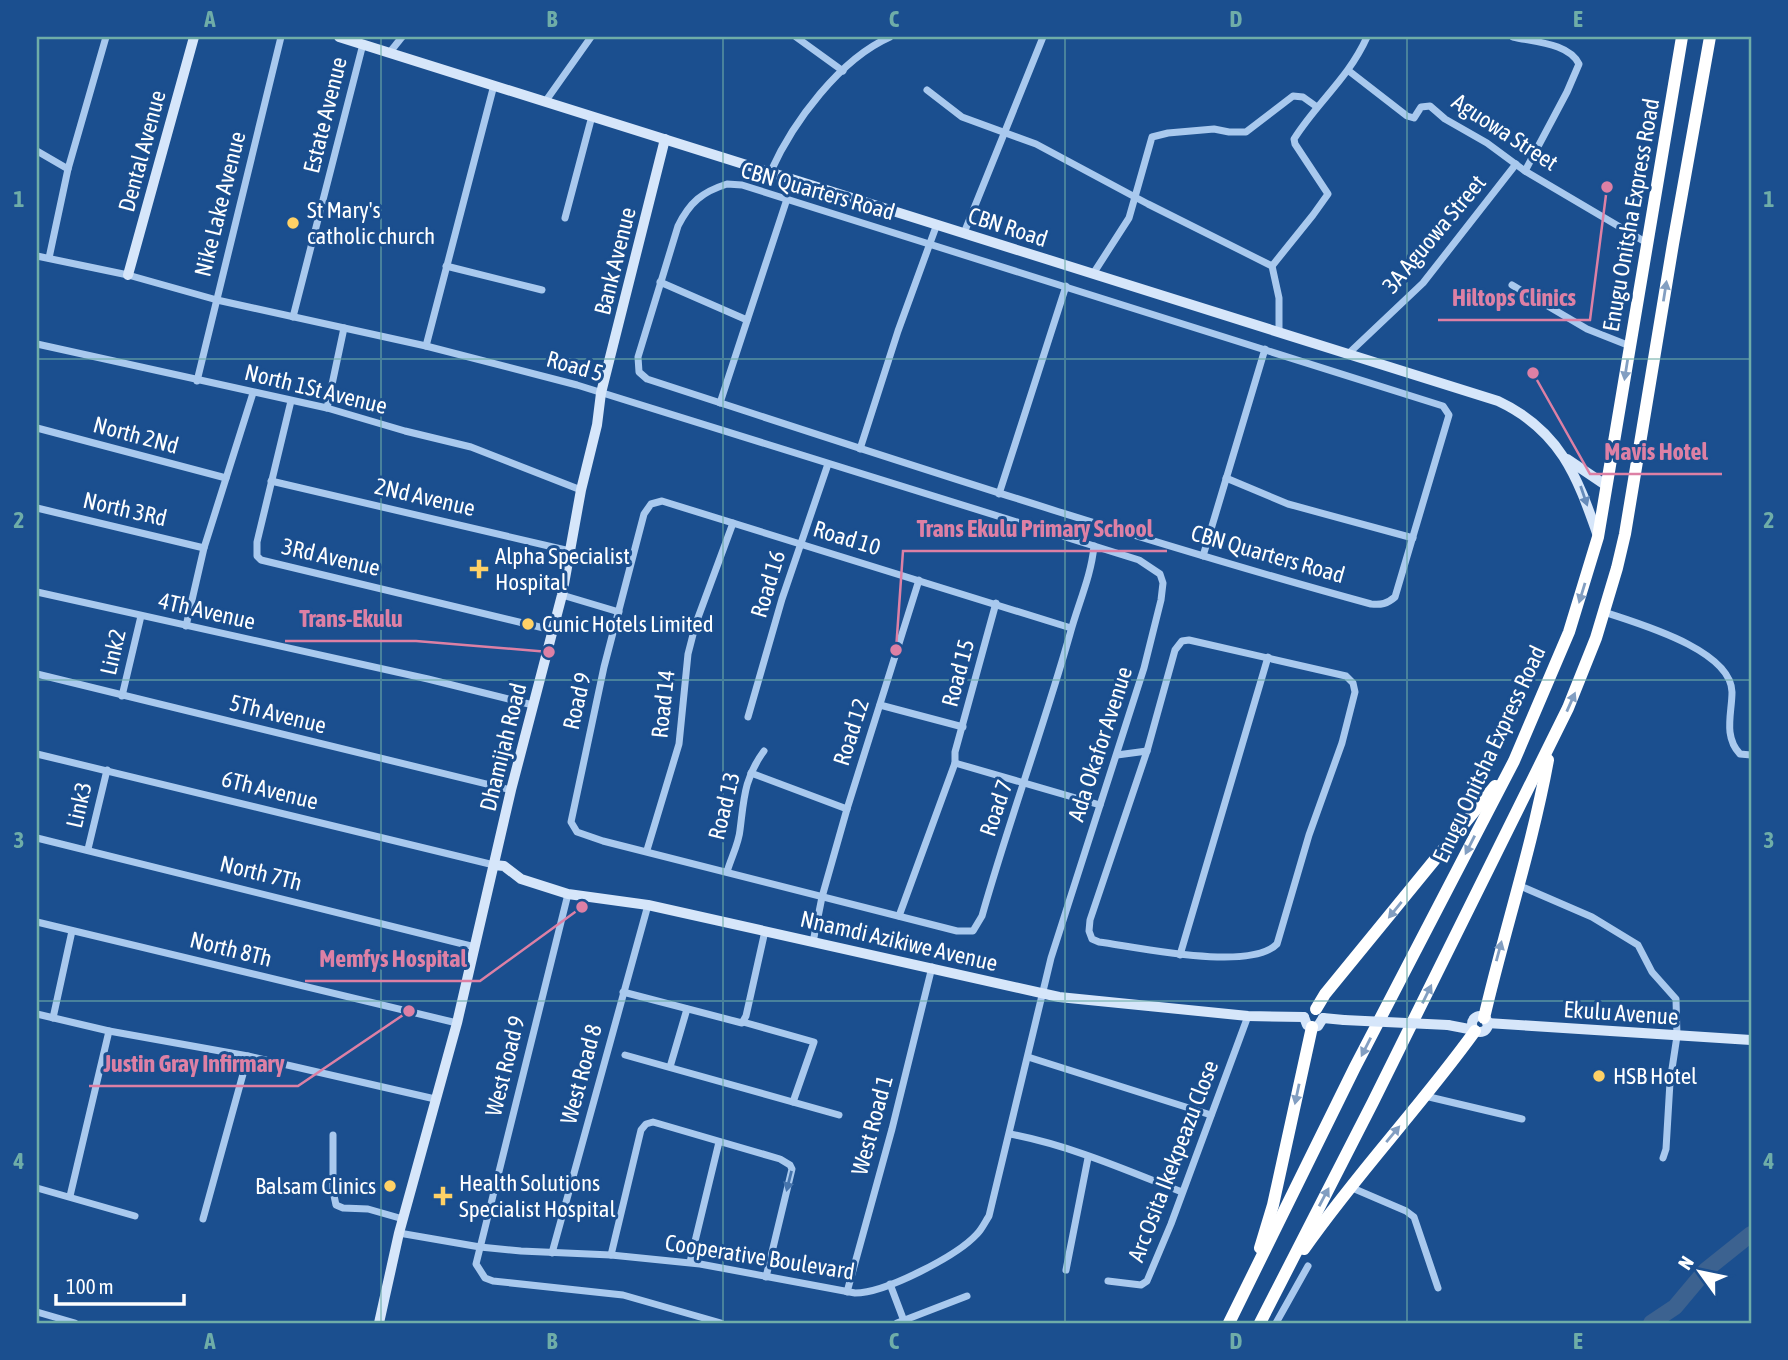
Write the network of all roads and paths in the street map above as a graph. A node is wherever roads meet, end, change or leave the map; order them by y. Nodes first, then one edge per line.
1 (106, 37) edge
2 (194, 37) edge
3 (281, 37) edge
4 (339, 37) edge
5 (402, 37) edge
6 (591, 37) edge
7 (796, 37) edge
8 (890, 37) edge
9 (1043, 37) edge
10 (1367, 37) edge
11 (1514, 37) edge
12 (1682, 37) edge
13 (1710, 37) edge
14 (363, 44) junction
15 (390, 52) junction
16 (843, 71) junction
17 (1349, 71) junction
18 (494, 85) junction
19 (927, 90) dead end
20 (545, 102) junction
21 (1317, 107) junction
22 (592, 116) junction
23 (1004, 132) junction
24 (665, 139) junction
25 (37, 151) edge
26 (1516, 164) junction
27 (68, 169) junction
28 (771, 171) junction
29 (1525, 171) junction
30 (1136, 198) junction
31 (787, 199) junction
32 (565, 218) dead end
33 (937, 224) junction
34 (964, 233) junction
35 (1647, 243) junction
36 (929, 244) junction
37 (37, 256) edge
38 (49, 258) junction
39 (446, 266) junction
40 (1272, 266) junction
41 (1093, 274) junction
42 (128, 275) junction
43 (660, 282) junction
44 (1512, 285) dead end
45 (1066, 286) junction
46 (542, 290) dead end
47 (217, 300) junction
48 (293, 317) junction
49 (747, 320) junction
50 (344, 328) junction
51 (1279, 332) junction
52 (37, 344) edge
53 (426, 346) junction
54 (1630, 346) junction
55 (1265, 349) junction
56 (1348, 354) junction
57 (197, 381) junction
58 (253, 393) junction
59 (601, 393) junction
60 (291, 401) junction
61 (720, 403) junction
62 (327, 408) junction
63 (37, 428) edge
64 (860, 449) junction
65 (1564, 457) junction
66 (828, 464) junction
67 (226, 478) junction
68 (1226, 478) junction
69 (271, 481) junction
70 (1607, 486) junction
71 (581, 490) junction
72 (999, 494) junction
73 (651, 504) joint
74 (37, 508) edge
75 (733, 523) junction
76 (1598, 537) junction
77 (1413, 538) junction
78 (800, 543) junction
79 (1094, 546) junction
80 (204, 548) junction
81 (570, 551) junction
82 (1203, 556) junction
83 (919, 580) junction
84 (37, 592) edge
85 (562, 596) junction
86 (996, 603) junction
87 (1603, 611) junction
88 (619, 612) junction
89 (141, 616) junction
90 (186, 626) junction
91 (1071, 628) junction
92 (552, 630) junction
93 (1268, 657) junction
94 (37, 674) edge
95 (122, 696) junction
96 (533, 705) junction
97 (880, 705) junction
98 (748, 717) dead end
99 (963, 727) junction
100 (1552, 744) junction
101 (764, 751) dead end
102 (1147, 751) junction
103 (37, 754) edge
104 (1117, 755) junction
105 (1751, 755) edge
106 (1514, 761) junction
107 (954, 763) junction
108 (107, 770) junction
109 (751, 773) junction
110 (1026, 782) junction
111 (511, 790) junction
112 (1100, 806) junction
113 (847, 809) junction
114 (572, 828) joint
115 (37, 838) edge
116 (88, 849) junction
117 (647, 850) junction
118 (494, 864) junction
119 (727, 872) junction
120 (1525, 888) dead end
121 (568, 894) junction
122 (822, 897) junction
123 (648, 905) junction
124 (899, 916) junction
125 (37, 922) edge
126 (72, 930) junction
127 (765, 931) junction
128 (813, 942) junction
129 (475, 947) junction
130 (1180, 955) junction
131 (932, 967) junction
132 (623, 992) junction
133 (1042, 993) junction
134 (687, 1009) junction
135 (1319, 1013) junction
136 (37, 1014) edge
137 (1248, 1016) junction
138 (53, 1018) junction
139 (743, 1022) junction
140 (1308, 1022) junction
141 (457, 1023) junction
142 (1479, 1024) junction
143 (108, 1031) junction
144 (1677, 1036) junction
145 (1749, 1040) edge
146 (625, 1055) dead end
147 (248, 1056) junction
148 (1028, 1057) junction
149 (670, 1067) junction
150 (1424, 1096) junction
151 (435, 1098) junction
152 (793, 1102) junction
153 (839, 1115) dead end
154 (1211, 1115) junction
155 (1521, 1119) dead end
156 (1010, 1134) junction
157 (333, 1135) dead end
158 (719, 1142) junction
159 (1088, 1157) junction
160 (1663, 1158) dead end
161 (1349, 1187) junction
162 (37, 1188) edge
163 (1182, 1192) junction
164 (70, 1196) junction
165 (135, 1216) dead end
166 (203, 1219) dead end
167 (403, 1219) junction
168 (399, 1233) junction
169 (480, 1247) junction
170 (552, 1253) junction
171 (611, 1255) junction
172 (690, 1262) junction
173 (1289, 1264) junction
174 (1308, 1266) dead end
175 (1066, 1270) dead end
176 (766, 1277) junction
177 (1108, 1281) dead end
178 (890, 1284) junction
179 (1438, 1288) dead end
180 (847, 1292) junction
181 (1245, 1293) junction
182 (967, 1296) dead end
183 (37, 1312) edge
184 (901, 1322) edge
185 (75, 1323) edge
186 (379, 1323) edge
187 (721, 1323) edge
188 (1230, 1323) edge
189 (1259, 1323) edge
190 (1276, 1323) edge

1 - 27 street
2 - 42 main road, Dental Avenue
3 - 47 street, Nike Lake Avenue
4 - 14 main road, CBN Road
5 - 15 street
6 - 20 street
7 - 16 street
8 - 16 street
9 - 23 street
10 - 17 street
11 - 29 street
12 - 35 highway, Enugu Onitsha Express Road
87 -> 13 highway, Enugu Onitsha Express Road
14 - 15 main road, CBN Road
14 - 48 street, Estate Avenue
15 - 18 main road, CBN Road
16 - 28 street
17 - 21 street
17 - 26 street, Aguowa Street
18 - 20 main road, CBN Road
18 - 39 street
19 - 23 street
20 - 22 main road, CBN Road
21 - 30 street
21 - 40 street
22 - 24 main road, CBN Road
22 - 32 street
23 - 30 street
23 - 34 street
24 - 28 main road, CBN Road
24 - 59 main road, Bank Avenue
25 - 27 street
26 - 29 street, Aguowa Street
26 - 56 street, 3A Aguowa Street
27 - 38 street
28 - 33 main road, CBN Road
29 - 35 street, Aguowa Street
30 - 40 street
30 - 41 street
31 - 36 street, CBN Quarters Road
31 - 43 street, CBN Quarters Road
31 - 49 street
33 - 34 main road, CBN Road
33 - 36 street
34 - 41 main road, CBN Road
35 - 54 highway, Enugu Onitsha Express Road
36 - 45 street, CBN Quarters Road
36 - 64 street
37 - 38 street, Road 5
38 - 42 street, Road 5
39 - 46 street
39 - 53 street
40 - 51 street
41 - 51 main road, CBN Road
42 - 47 street, Road 5
43 - 49 street
43 - 61 street, CBN Quarters Road
44 - 54 street
45 - 55 street, CBN Quarters Road
45 - 72 street
47 - 48 street, Road 5
47 - 57 street, Nike Lake Avenue
48 - 50 street, Road 5
49 - 61 street
50 - 53 street, Road 5
50 - 62 street
51 - 56 main road, CBN Road
52 - 57 street, North 1St Avenue
53 - 59 street, Road 5
54 -> 70 highway, Enugu Onitsha Express Road
55 - 68 street
55 - 77 street, CBN Quarters Road
56 - 65 main road, CBN Road
57 - 58 street, North 1St Avenue
58 - 60 street, North 1St Avenue
58 - 67 street
59 - 66 street, Road 5
59 - 71 main road, Dhamijah Road
60 - 62 street, North 1St Avenue
60 - 69 street, 3Rd Avenue
61 - 64 street, CBN Quarters Road
62 - 71 street, North 1St Avenue
63 - 67 street, North 2Nd
64 - 72 street, CBN Quarters Road
65 - 70 main road
65 -> 76 main road, CBN Road
66 - 78 street, Road 16
66 - 79 street, Road 5
67 - 80 street
68 - 77 street
68 - 82 street
69 - 81 street, 2Nd Avenue
69 - 92 street, 3Rd Avenue
70 - 76 highway, Enugu Onitsha Express Road
71 - 81 main road, Dhamijah Road
72 - 82 street, CBN Quarters Road
73 - 75 street, Road 10
73 - 88 street, Road 9
74 - 80 street, North 3Rd
75 - 78 street, Road 10
75 - 117 street, Road 14
76 -> 106 highway, Enugu Onitsha Express Road
77 - 82 street, CBN Quarters Road
78 - 83 street, Road 10
78 - 98 street, Road 16
79 - 91 street, Road 7
79 - 104 street, Ada Okafor Avenue
80 - 90 street
81 - 85 main road, Dhamijah Road
83 - 86 street, Road 10
83 - 97 street, Road 12
84 - 89 street, 4Th Avenue
85 - 88 street
85 - 92 main road, Dhamijah Road
86 - 91 street, Road 10
86 - 99 street, Road 15
100 -> 87 highway, Enugu Onitsha Express Road
87 - 105 street
88 - 114 street, Road 9
89 - 90 street, 4Th Avenue
89 - 95 street, Link2
90 - 96 street, 4Th Avenue
91 - 110 street, Road 7
92 - 96 main road, Dhamijah Road
93 - 102 street
93 - 130 street
93 - 130 street
94 - 95 street, 5Th Avenue
95 - 111 street, 5Th Avenue
96 - 111 main road, Dhamijah Road
97 - 99 street
97 - 113 street, Road 12
99 - 107 street, Road 15
142 -> 100 highway
173 -> 100 highway, Enugu Onitsha Express Road
101 - 109 street, Road 13
102 - 104 street
102 - 130 street
103 - 108 street, 6Th Avenue
104 - 112 street, Ada Okafor Avenue
106 -> 135 highway
106 -> 181 highway, Enugu Onitsha Express Road
107 - 110 street
107 - 124 street, Road 15
108 - 116 street, Link3
108 - 118 street, 6Th Avenue
109 - 113 street
109 - 119 street, Road 13
110 - 112 street
110 - 124 street, Road 7
111 - 118 main road, Dhamijah Road
112 - 133 street, Ada Okafor Avenue
113 - 122 street, Road 12
114 - 117 street, Road 7
115 - 116 street, North 7Th
116 - 129 street, North 7Th
117 - 119 street, Road 7
118 - 121 main road, Nnamdi Azikiwe Avenue
118 - 129 main road, Dhamijah Road
119 - 122 street, Road 7
120 - 144 street
121 - 123 main road, Nnamdi Azikiwe Avenue
121 - 169 street, West Road 9
122 - 124 street, Road 7
122 - 128 street, Road 12
123 - 127 main road, Nnamdi Azikiwe Avenue
123 - 132 street, West Road 8
125 - 126 street, North 8Th
126 - 138 street
126 - 141 street, North 8Th
127 - 128 main road, Nnamdi Azikiwe Avenue
127 - 139 street
128 - 131 main road, Nnamdi Azikiwe Avenue
129 - 141 main road, Dhamijah Road
131 - 133 main road, Nnamdi Azikiwe Avenue
131 - 180 street, West Road 1
132 - 134 street
132 - 170 street, West Road 8
133 - 137 main road, Nnamdi Azikiwe Avenue
133 - 148 street, Cooperative Boulevard
134 - 139 street
134 - 149 street
135 - 140 main road
135 - 140 main road
135 - 142 main road, bridge
136 - 138 street
137 - 140 main road, Nnamdi Azikiwe Avenue
137 - 154 street, Arc Osita Ikekpeazu Close
138 - 143 street
139 - 152 street
140 -> 181 highway
141 - 151 main road, Dhamijah Road
142 - 144 main road, Ekulu Avenue
142 - 150 highway
143 - 147 street
143 - 164 street
144 - 145 main road, Ekulu Avenue
144 - 160 street
146 - 149 street
147 - 151 street
147 - 166 street
148 - 154 street
148 - 156 street, Cooperative Boulevard
149 - 152 street
150 - 155 street
161 -> 150 highway
151 - 167 main road, Dhamijah Road
152 - 153 street
154 - 163 street, Arc Osita Ikekpeazu Close
156 - 159 street
156 - 178 street, Cooperative Boulevard
157 - 167 street
158 - 171 street
158 - 172 street
158 -> 176 street
159 - 163 street
159 - 175 street
161 - 173 highway
161 - 179 street
162 - 164 street
163 - 177 street, Arc Osita Ikekpeazu Close
164 - 165 street
167 - 168 main road, Dhamijah Road
168 - 169 street, Cooperative Boulevard
168 - 186 main road, Dhamijah Road
169 - 170 street, Cooperative Boulevard
169 - 187 street
170 - 171 street, Cooperative Boulevard
171 - 172 street, Cooperative Boulevard
172 - 176 street, Cooperative Boulevard
173 - 189 highway, Enugu Onitsha Express Road
174 - 190 street
176 - 180 street, Cooperative Boulevard
178 - 180 street, Cooperative Boulevard
178 - 184 street
181 - 188 highway, Enugu Onitsha Express Road
182 - 184 street
183 - 185 street

